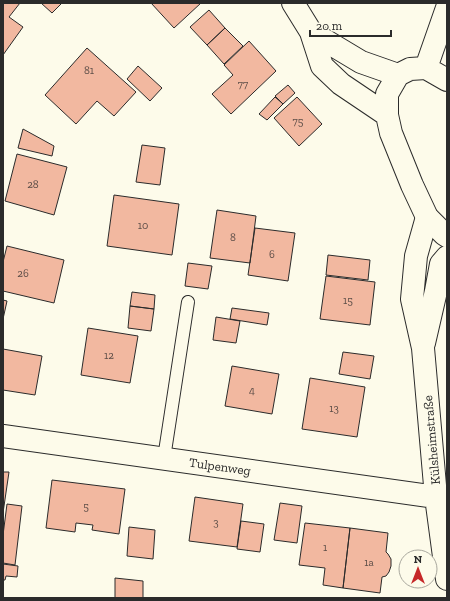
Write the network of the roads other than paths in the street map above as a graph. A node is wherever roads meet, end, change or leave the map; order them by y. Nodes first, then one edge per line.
1 (293, 3) edge
2 (447, 8) edge
3 (311, 32) junction
4 (426, 68) junction
5 (398, 75) junction
6 (447, 80) edge
7 (387, 114) junction
8 (427, 217) junction
9 (447, 236) edge
10 (447, 258) edge
11 (188, 302) dead end
12 (423, 348) junction
13 (3, 436) edge
14 (164, 458) junction
15 (442, 497) edge
16 (447, 579) edge

1 - 3 street
2 - 4 street
3 - 5 street
3 - 7 street
4 - 5 street
4 - 6 street
5 - 7 street
7 - 8 street
8 - 9 street
8 - 12 street, Külsheimstraße
10 - 12 street, Külsheimstraße
11 - 14 lane
12 - 15 street, Külsheimstraße
13 - 14 street, Tulpenweg
14 - 15 street, Tulpenweg
15 - 16 street, Külsheimstraße

